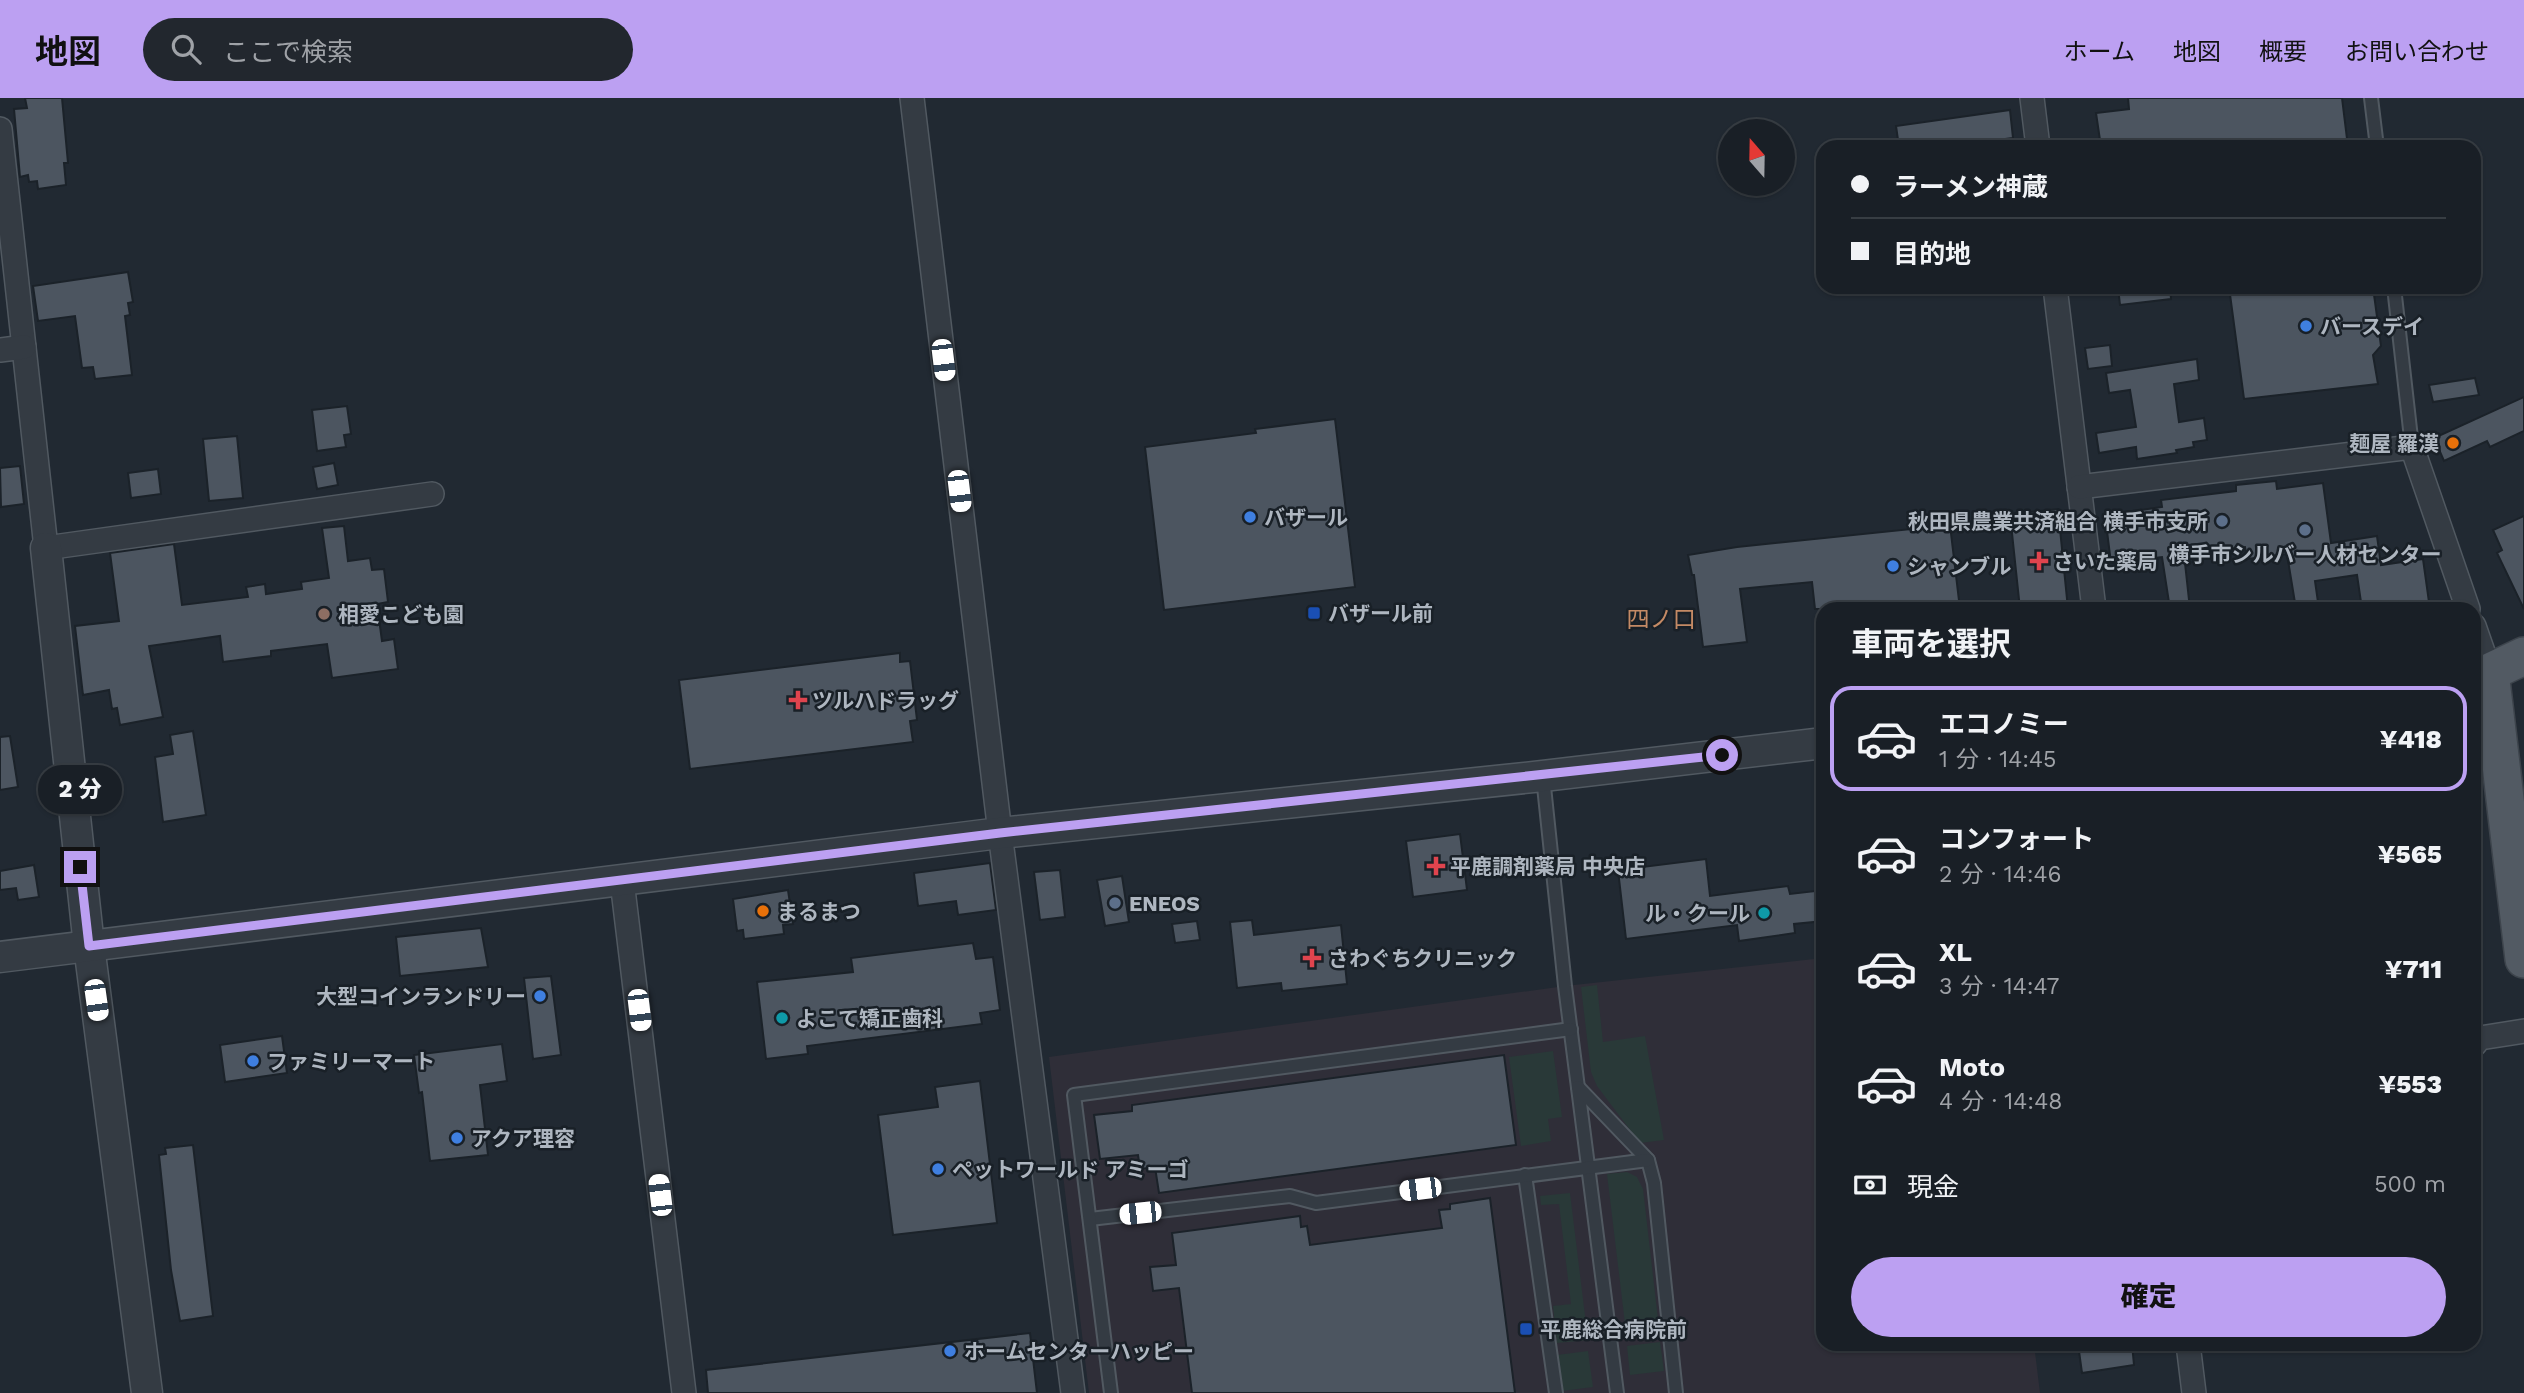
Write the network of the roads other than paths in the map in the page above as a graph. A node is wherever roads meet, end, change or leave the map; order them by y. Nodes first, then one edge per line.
1 (912, 98) edge
2 (2032, 98) edge
3 (2371, 98) edge
4 (0, 129) edge
5 (2037, 140) edge
6 (2376, 140) edge
7 (6, 232) edge
8 (2057, 294) edge
9 (2394, 294) edge
10 (24, 347) junction
11 (0, 350) edge
12 (2412, 447) junction
13 (2079, 487) junction
14 (432, 494) dead end
15 (46, 548) junction
16 (2093, 602) edge
17 (2466, 602) edge
18 (2524, 656) edge
19 (2482, 673) edge
20 (1816, 744) edge
21 (1544, 776) junction
22 (1000, 833) junction
23 (622, 881) junction
24 (89, 946) junction
25 (0, 957) edge
26 (2524, 959) edge
27 (1571, 1029) junction
28 (2524, 1031) edge
29 (2481, 1038) edge
30 (1577, 1087) junction
31 (1624, 1135) junction
32 (1648, 1160) junction
33 (1612, 1164) junction
34 (1588, 1166) junction
35 (1525, 1175) junction
36 (1090, 1219) junction
37 (2189, 1351) edge
38 (147, 1393) edge
39 (684, 1393) edge
40 (1073, 1393) edge
41 (1111, 1393) edge
42 (1556, 1393) edge
43 (1617, 1393) edge
44 (1676, 1393) edge
45 (2194, 1393) edge

1 - 22 street
2 - 5 street
3 - 6 lane
4 - 7 street
7 - 10 street
8 - 13 street
9 - 12 lane
10 - 11 street
10 - 15 street
12 - 13 street
12 - 17 street
13 - 16 street
14 - 15 street
15 - 24 street
18 - 19 main road
19 - 26 main road
20 - 21 street
21 - 22 street
21 - 27 lane
22 - 23 street
22 - 40 street
23 - 24 street
23 - 39 street
24 - 25 street
24 - 38 street
27 - 30 lane
27 - 36 lane
28 - 29 street
30 - 31 lane
30 - 34 lane
31 - 32 lane
31 - 33 lane
32 - 33 lane
32 - 44 lane
33 - 34 lane
34 - 35 lane
34 - 43 lane
35 - 36 lane
35 - 42 lane
36 - 41 lane
37 - 45 street

